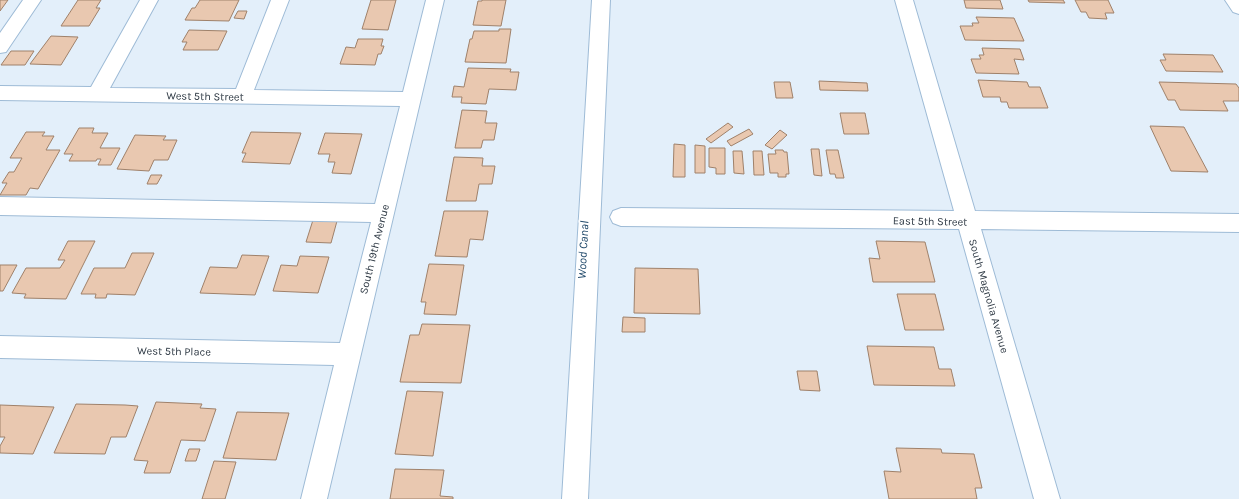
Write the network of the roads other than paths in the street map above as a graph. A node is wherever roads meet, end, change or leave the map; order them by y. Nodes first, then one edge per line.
1 (32, 0) edge
2 (149, 0) edge
3 (280, 0) edge
4 (435, 0) edge
5 (601, 0) edge
6 (904, 0) edge
7 (1234, 0) edge
8 (1239, 8) edge
9 (0, 47) edge
10 (0, 93) edge
11 (96, 95) junction
12 (242, 96) junction
13 (411, 99) junction
14 (0, 206) edge
15 (383, 214) junction
16 (621, 217) dead end
17 (967, 221) junction
18 (1239, 224) edge
19 (0, 348) edge
20 (349, 354) junction
21 (314, 499) edge
22 (575, 499) edge
23 (1047, 499) edge

1 - 9 street
2 - 11 street
3 - 12 street
4 - 13 street, South 19th Avenue
5 - 22 street
6 - 17 street, South Magnolia Avenue
7 - 8 street
10 - 11 street, West 5th Street
11 - 12 street, West 5th Street
12 - 13 street, West 5th Street
13 - 15 street, South 19th Avenue
14 - 15 street
15 - 20 street, South 19th Avenue
16 - 17 street, East 5th Street
17 - 18 street, East 5th Street
17 - 23 street, South Magnolia Avenue
19 - 20 street, West 5th Place
20 - 21 street, South 19th Avenue

